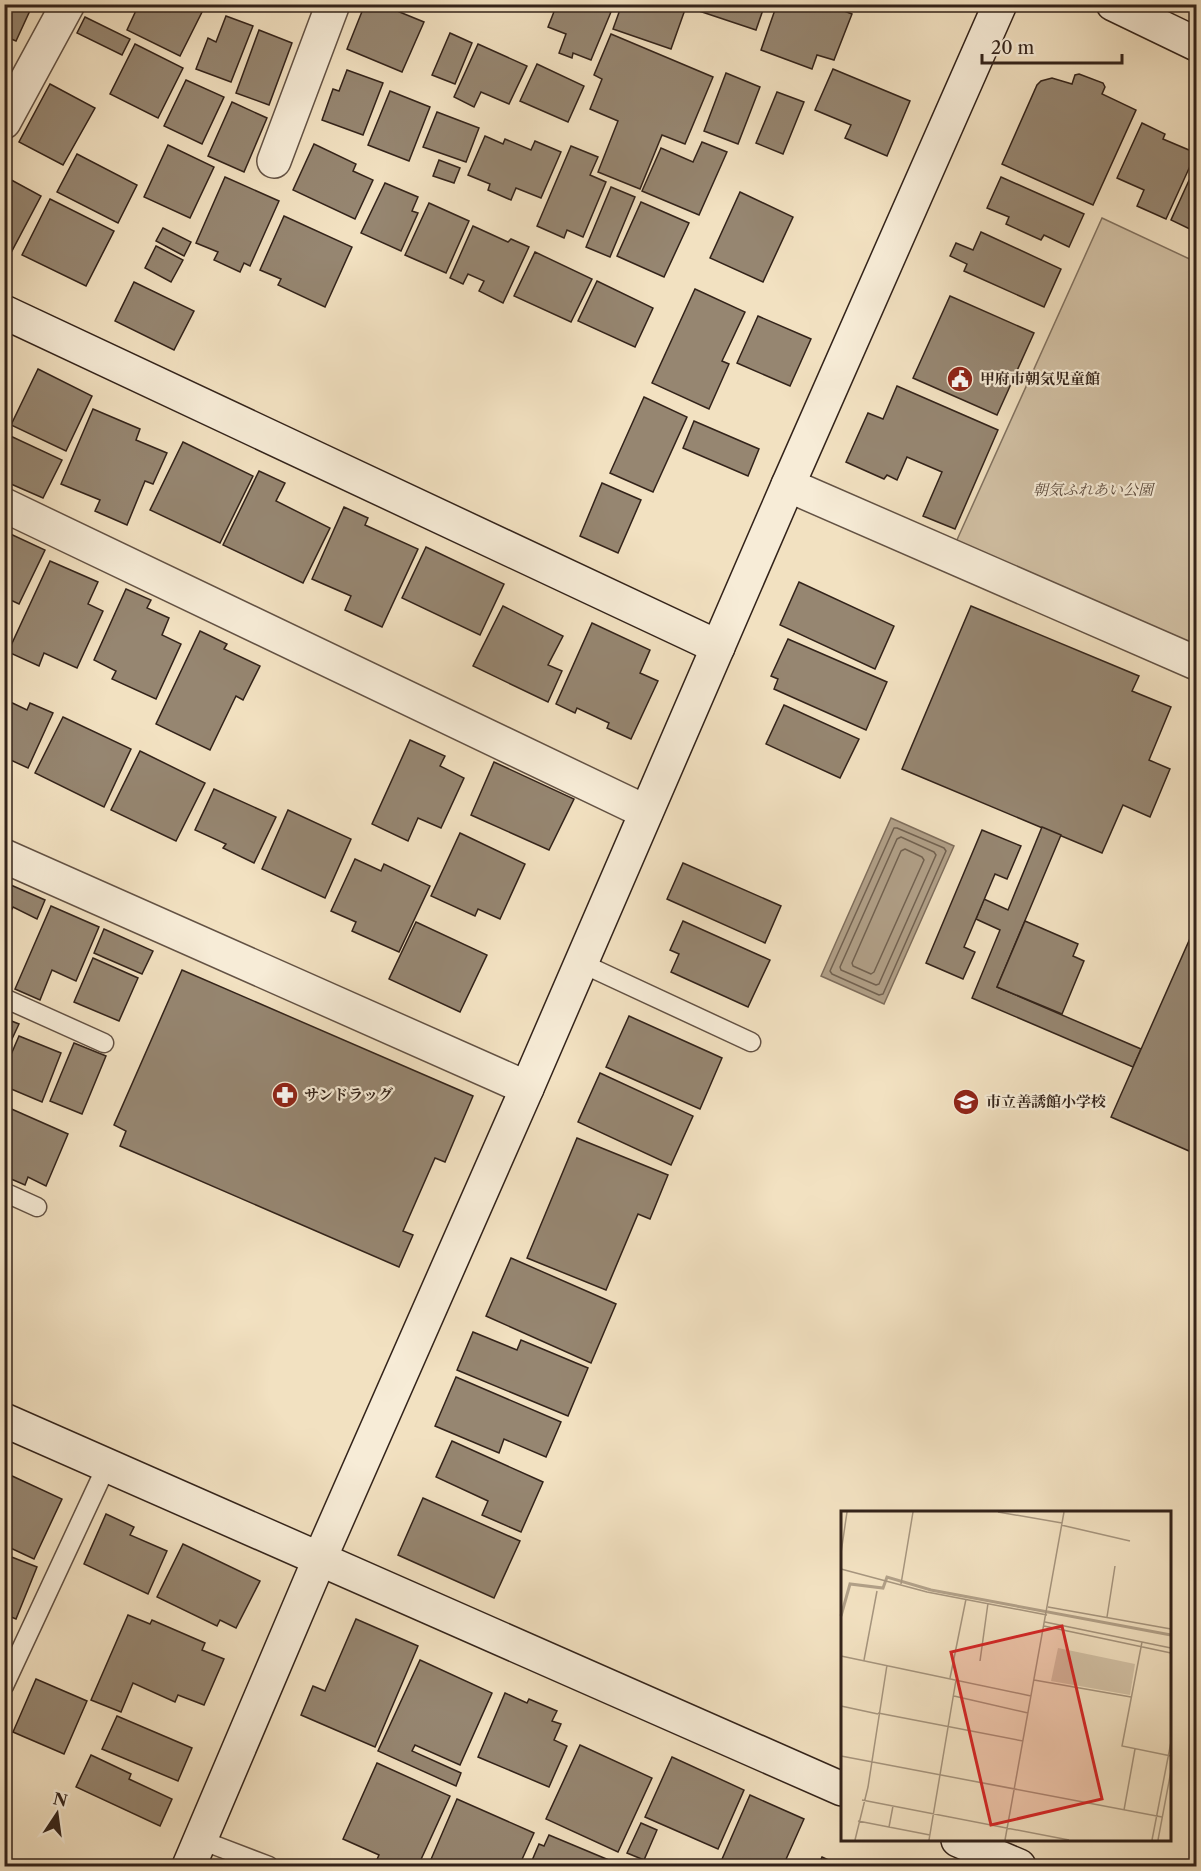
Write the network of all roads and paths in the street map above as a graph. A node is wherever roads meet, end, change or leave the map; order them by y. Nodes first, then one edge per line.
1 (68, 4) edge
2 (333, 4) edge
3 (1000, 4) edge
4 (1113, 4) edge
5 (1197, 44) edge
6 (4, 122) edge
7 (274, 161) dead end
8 (4, 312) edge
9 (788, 485) junction
10 (4, 505) edge
11 (718, 647) junction
12 (1197, 663) edge
13 (646, 812) junction
14 (4, 856) edge
15 (581, 963) junction
16 (4, 998) edge
17 (751, 1042) dead end
18 (104, 1043) dead end
19 (528, 1088) junction
20 (4, 1192) edge
21 (36, 1207) dead end
22 (4, 1420) edge
23 (107, 1465) junction
24 (320, 1558) junction
25 (4, 1686) edge
26 (841, 1788) edge
27 (963, 1841) edge
28 (195, 1853) edge
29 (269, 1866) edge
30 (1019, 1866) edge

1 - 6 street
2 - 7 street
3 - 9 street
4 - 5 street
8 - 11 street
9 - 11 street
9 - 12 street
10 - 13 street
11 - 13 street
13 - 15 street
14 - 19 street
15 - 17 lane
15 - 19 street
16 - 18 lane
19 - 24 street
20 - 21 lane
22 - 23 street
23 - 24 street
23 - 25 lane
24 - 26 street
24 - 28 street
27 - 30 street
28 - 29 lane

